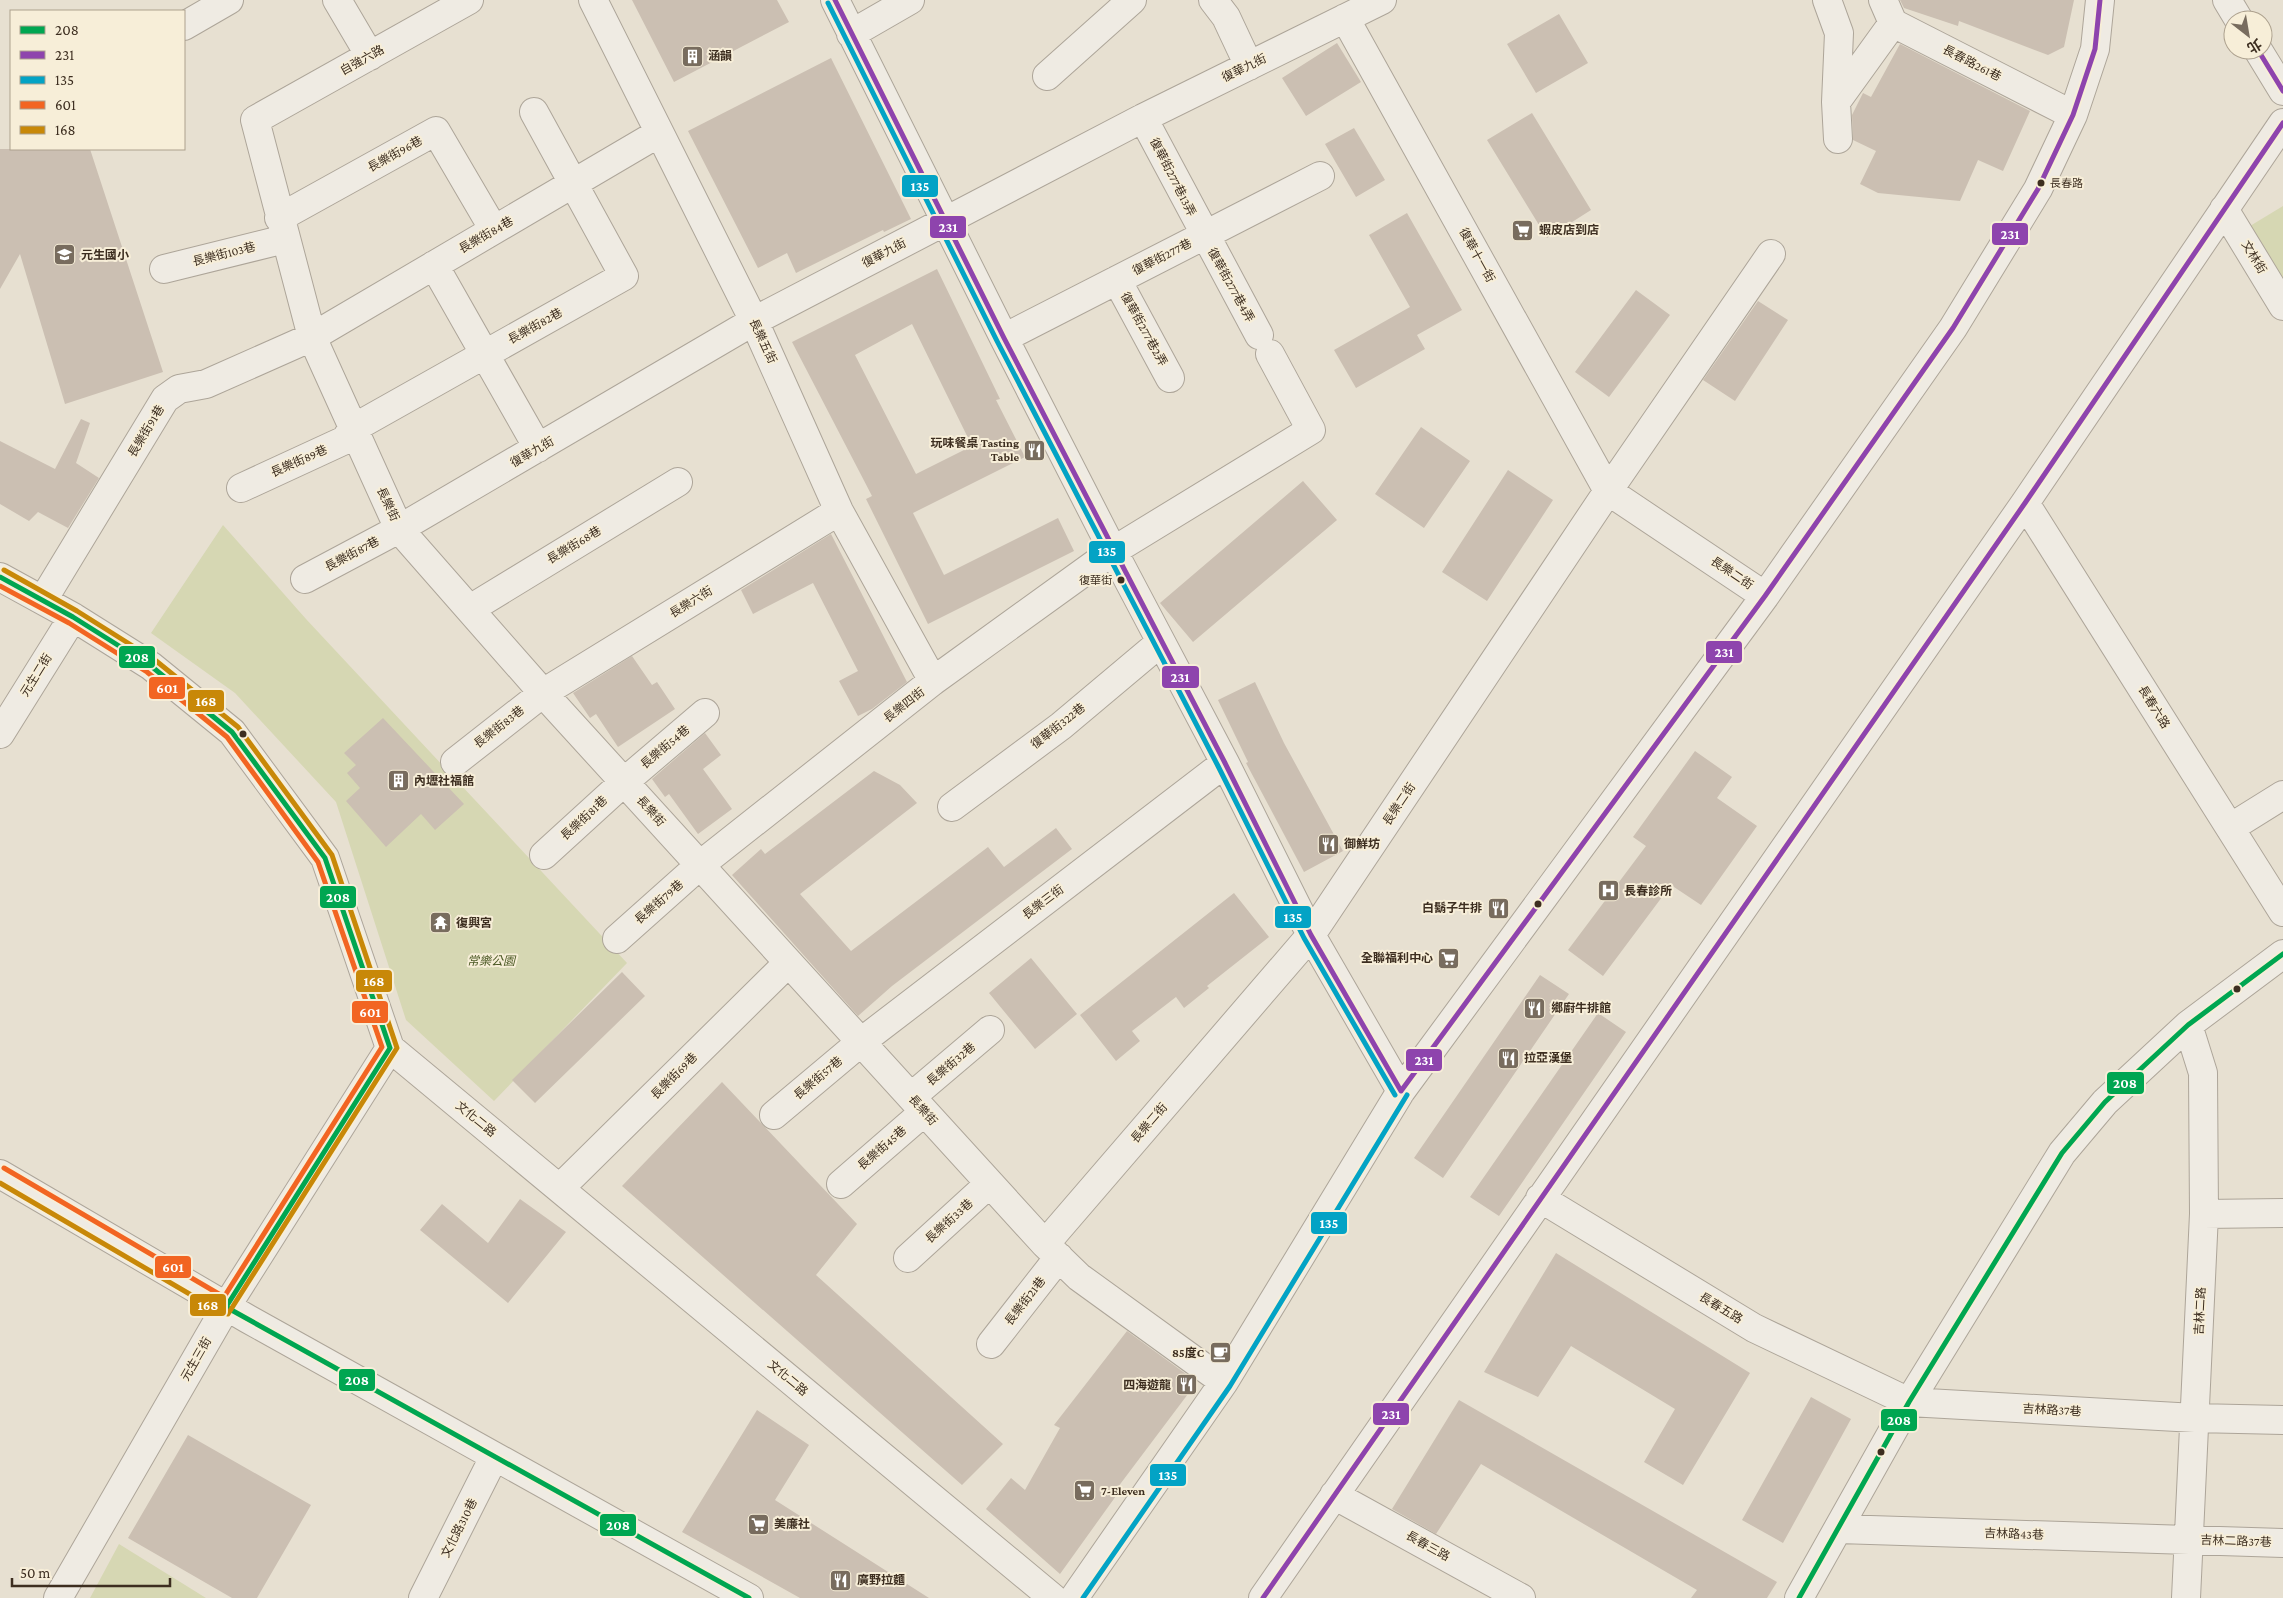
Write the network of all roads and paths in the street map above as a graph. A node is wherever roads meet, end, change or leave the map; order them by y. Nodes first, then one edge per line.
1 (229, 0) edge
2 (337, 0) edge
3 (469, 0) edge
4 (593, 0) edge
5 (835, 0) edge
6 (910, 0) edge
7 (1132, 0) edge
8 (1213, 0) edge
9 (1382, 0) edge
10 (1827, 0) edge
11 (2100, 0) edge
12 (1888, 11) edge
13 (1345, 18) junction
14 (185, 25) edge
15 (851, 34) junction
16 (370, 56) junction
17 (2271, 60) edge
18 (1249, 66) junction
19 (1047, 76) dead end
20 (2283, 91) edge
21 (1836, 102) junction
22 (534, 112) dead end
23 (2073, 115) junction
24 (1143, 118) junction
25 (255, 120) joint
26 (2283, 123) edge
27 (659, 133) junction
28 (1838, 139) dead end
29 (1320, 176) dead end
30 (572, 184) junction
31 (2224, 209) junction
32 (945, 221) junction
33 (282, 229) junction
34 (494, 230) junction
35 (1204, 235) junction
36 (1771, 254) dead end
37 (434, 265) junction
38 (164, 269) dead end
39 (1117, 280) junction
40 (2283, 306) edge
41 (754, 321) junction
42 (312, 336) junction
43 (1004, 338) junction
44 (485, 354) junction
45 (1170, 378) dead end
46 (352, 429) junction
47 (538, 448) junction
48 (678, 482) dead end
49 (241, 488) dead end
50 (1608, 491) junction
51 (2025, 503) junction
52 (839, 511) junction
53 (399, 530) junction
54 (1113, 551) junction
55 (0, 577) edge
56 (306, 579) dead end
57 (1765, 596) junction
58 (43, 600) junction
59 (470, 609) junction
60 (72, 617) junction
61 (1161, 642) junction
62 (934, 681) junction
63 (543, 693) junction
64 (706, 713) dead end
65 (0, 734) edge
66 (455, 762) dead end
67 (1225, 763) junction
68 (624, 782) junction
69 (2283, 795) edge
70 (952, 807) dead end
71 (2230, 828) junction
72 (544, 855) dead end
73 (700, 865) junction
74 (2283, 912) edge
75 (1311, 935) junction
76 (617, 939) dead end
77 (2283, 954) edge
78 (788, 963) junction
79 (2188, 1025) junction
80 (990, 1030) dead end
81 (861, 1042) junction
82 (390, 1048) junction
83 (1401, 1091) junction
84 (918, 1104) junction
85 (774, 1115) dead end
86 (0, 1174) edge
87 (840, 1184) dead end
88 (990, 1184) junction
89 (560, 1188) junction
90 (1540, 1198) junction
91 (2283, 1213) edge
92 (2204, 1214) junction
93 (1052, 1251) junction
94 (908, 1258) dead end
95 (226, 1306) junction
96 (991, 1344) dead end
97 (1224, 1382) junction
98 (1909, 1402) junction
99 (2195, 1418) junction
100 (2283, 1420) edge
101 (494, 1457) junction
102 (1334, 1495) junction
103 (1839, 1529) junction
104 (2189, 1540) junction
105 (2283, 1543) edge
106 (739, 1596) edge
107 (58, 1598) edge
108 (423, 1598) edge
109 (1053, 1598) edge
110 (1074, 1598) edge
111 (1263, 1598) edge
112 (1521, 1598) edge
113 (1799, 1598) edge
114 (2186, 1598) edge

1 - 14 street
2 - 16 street
3 - 16 street, 自強六路
4 - 27 street, 長樂五街
5 - 15 street
6 - 15 street
7 - 19 street
8 - 18 street
9 - 13 street, 復華九街
10 - 21 street
11 - 23 street
12 - 21 street
12 - 23 street, 長春路261巷
13 - 18 street, 復華九街
13 - 50 street, 復華十一街
15 - 32 street
16 - 25 street, 自強六路
17 - 20 street
18 - 24 street, 復華九街
21 - 28 street
22 - 30 street
23 - 57 street
24 - 32 street, 復華九街
24 - 35 street, 復華街277巷13弄
25 - 33 street, 長樂街
26 - 31 street
27 - 30 street, 長樂街84巷
27 - 41 street, 長樂五街
29 - 35 street, 復華街277巷
30 - 34 street, 長樂街84巷
30 - 44 street, 長樂街82巷
31 - 40 street, 文林街
31 - 51 street
32 - 41 street, 復華九街
32 - 43 street
33 - 34 street, 長樂街96巷
33 - 38 street, 長樂街103巷
33 - 42 street, 長樂街
34 - 37 street, 長樂街84巷
35 - 39 street, 復華街277巷
35 - 54 street, 復華街277巷4弄
36 - 50 street
37 - 42 street, 長樂街84巷
37 - 44 street
39 - 43 street, 復華街277巷
39 - 45 street, 復華街277巷2弄
41 - 47 street, 復華九街
41 - 52 street, 長樂五街
42 - 46 street, 長樂街
42 - 58 street, 長樂街91巷
43 - 54 street
44 - 46 street, 長樂街82巷
44 - 47 street
46 - 49 street, 長樂街89巷
46 - 53 street, 長樂街
47 - 53 street, 復華九街
48 - 59 street, 長樂街68巷
50 - 57 street, 長樂二街
50 - 75 street, 長樂二街
51 - 71 street, 長春六路
51 - 90 street
52 - 62 street, 長樂五街
52 - 63 street, 長樂六街
53 - 56 street, 長樂街87巷
53 - 59 street, 長樂街
54 - 61 street
54 - 62 street, 長樂四街
55 - 58 street
57 - 83 street
58 - 60 street
59 - 63 street, 長樂街
60 - 65 street, 元生二街
60 - 82 street
61 - 67 street
61 - 70 street, 復華街322巷
62 - 73 street, 長樂四街
63 - 66 street, 長樂街83巷
63 - 68 street, 長樂街
64 - 68 street, 長樂街54巷
67 - 75 street
67 - 81 street, 長樂三街
68 - 72 street, 長樂街81巷
68 - 73 street, 長樂街
69 - 71 street
71 - 74 street, 長春六路
73 - 76 street, 長樂街79巷
73 - 78 street, 長樂街
75 - 83 street
75 - 93 street, 長樂二街
77 - 79 street
78 - 81 street, 長樂街
78 - 89 street, 長樂街69巷
79 - 92 street, 吉林二路
79 - 98 street
80 - 84 street, 長樂街32巷
81 - 84 street, 長樂街
81 - 85 street, 長樂街57巷
82 - 89 street, 文化二路
82 - 95 street, 元生三街
83 - 97 street
84 - 87 street, 長樂街45巷
84 - 88 street, 長樂街
86 - 95 street
88 - 93 street, 長樂街
88 - 94 street, 長樂街33巷
89 - 109 street, 文化二路
90 - 98 street, 長春五路
90 - 102 street
91 - 92 street
92 - 99 street, 吉林二路
93 - 96 street, 長樂街21巷
93 - 97 street, 長樂街
95 - 101 street
95 - 107 street, 元生三街
97 - 110 street
98 - 99 street, 吉林路37巷
98 - 103 street
99 - 100 street, 吉林路37巷
99 - 104 street, 吉林二路
101 - 106 street
101 - 108 street, 文化路310巷
102 - 111 street
102 - 112 street, 長春三路
103 - 104 street, 吉林路43巷
103 - 113 street
104 - 105 street, 吉林二路37巷
104 - 114 street, 吉林二路

